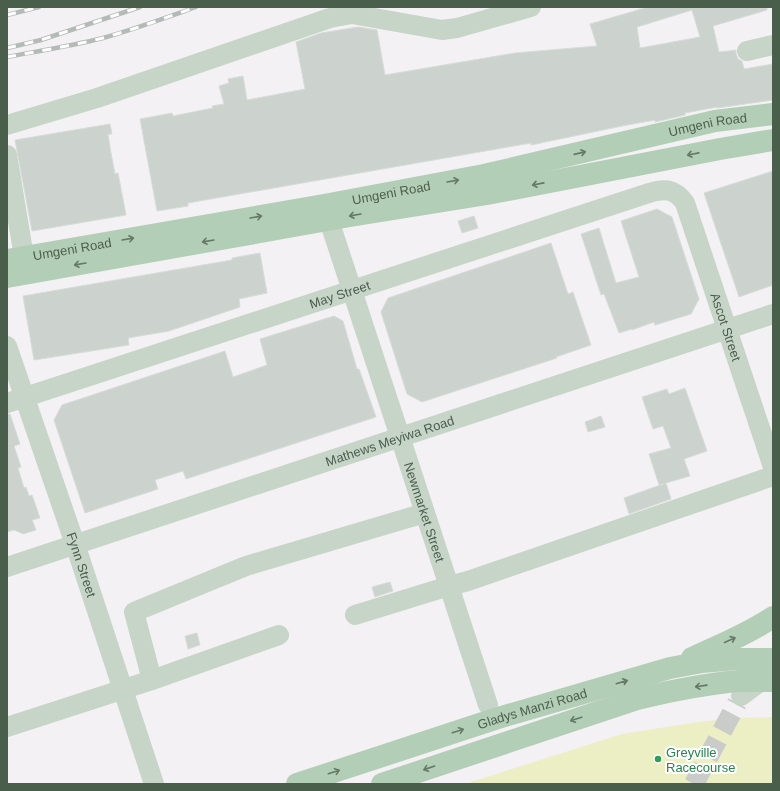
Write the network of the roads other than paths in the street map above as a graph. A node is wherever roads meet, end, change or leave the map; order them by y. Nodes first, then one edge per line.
1 (531, 7) edge
2 (773, 45) edge
3 (747, 51) dead end
4 (773, 114) edge
5 (715, 122) junction
6 (7, 125) edge
7 (773, 140) edge
8 (720, 149) junction
9 (7, 155) edge
10 (485, 185) junction
11 (674, 191) joint
12 (326, 212) junction
13 (16, 259) edge
14 (7, 276) edge
15 (353, 289) junction
16 (773, 314) edge
17 (728, 330) junction
18 (7, 346) edge
19 (16, 400) edge
20 (400, 438) junction
21 (773, 467) edge
22 (773, 476) edge
23 (425, 513) junction
24 (75, 544) junction
25 (7, 567) edge
26 (449, 586) junction
27 (355, 615) dead end
28 (773, 617) edge
29 (773, 626) edge
30 (279, 635) dead end
31 (766, 660) edge
32 (670, 668) junction
33 (152, 680) junction
34 (750, 688) edge
35 (122, 689) junction
36 (493, 712) junction
37 (7, 727) edge
38 (506, 742) junction
39 (154, 784) edge
40 (297, 784) edge
41 (382, 784) edge

1 - 6 street
2 - 3 street
4 - 5 main road, Umgeni Road
5 - 8 main road
10 -> 5 main road, Umgeni Road
7 - 8 main road, Umgeni Road
8 -> 10 main road, Umgeni Road
9 - 13 street
10 - 12 main road, Umgeni Road
11 - 15 street, May Street
11 - 17 street, Ascot Street
13 -> 12 main road, Umgeni Road
12 -> 14 main road, Umgeni Road
12 - 15 street, Newmarket Street
15 - 19 street, May Street
15 - 20 street, Newmarket Street
16 - 17 street, Mathews Meyiwa Road
17 - 20 street, Mathews Meyiwa Road
17 - 21 street, Ascot Street
18 - 19 street, Fynn Street
19 - 24 street, Fynn Street
20 - 23 street, Newmarket Street
20 - 24 street, Mathews Meyiwa Road
22 - 26 street
23 - 26 street, Newmarket Street
23 - 33 street
24 - 25 street, Mathews Meyiwa Road
24 - 35 street, Fynn Street
26 - 27 street
26 - 36 street, Newmarket Street
32 -> 28 main road
29 - 31 main road
30 - 33 street
31 - 32 main road, Gladys Manzi Road
31 - 34 main road
36 -> 32 main road, Gladys Manzi Road
33 - 35 street
34 -> 38 main road, Gladys Manzi Road
35 - 37 street
35 - 39 street, Fynn Street
36 - 38 main road
40 -> 36 main road, Gladys Manzi Road
38 -> 41 main road, Gladys Manzi Road

